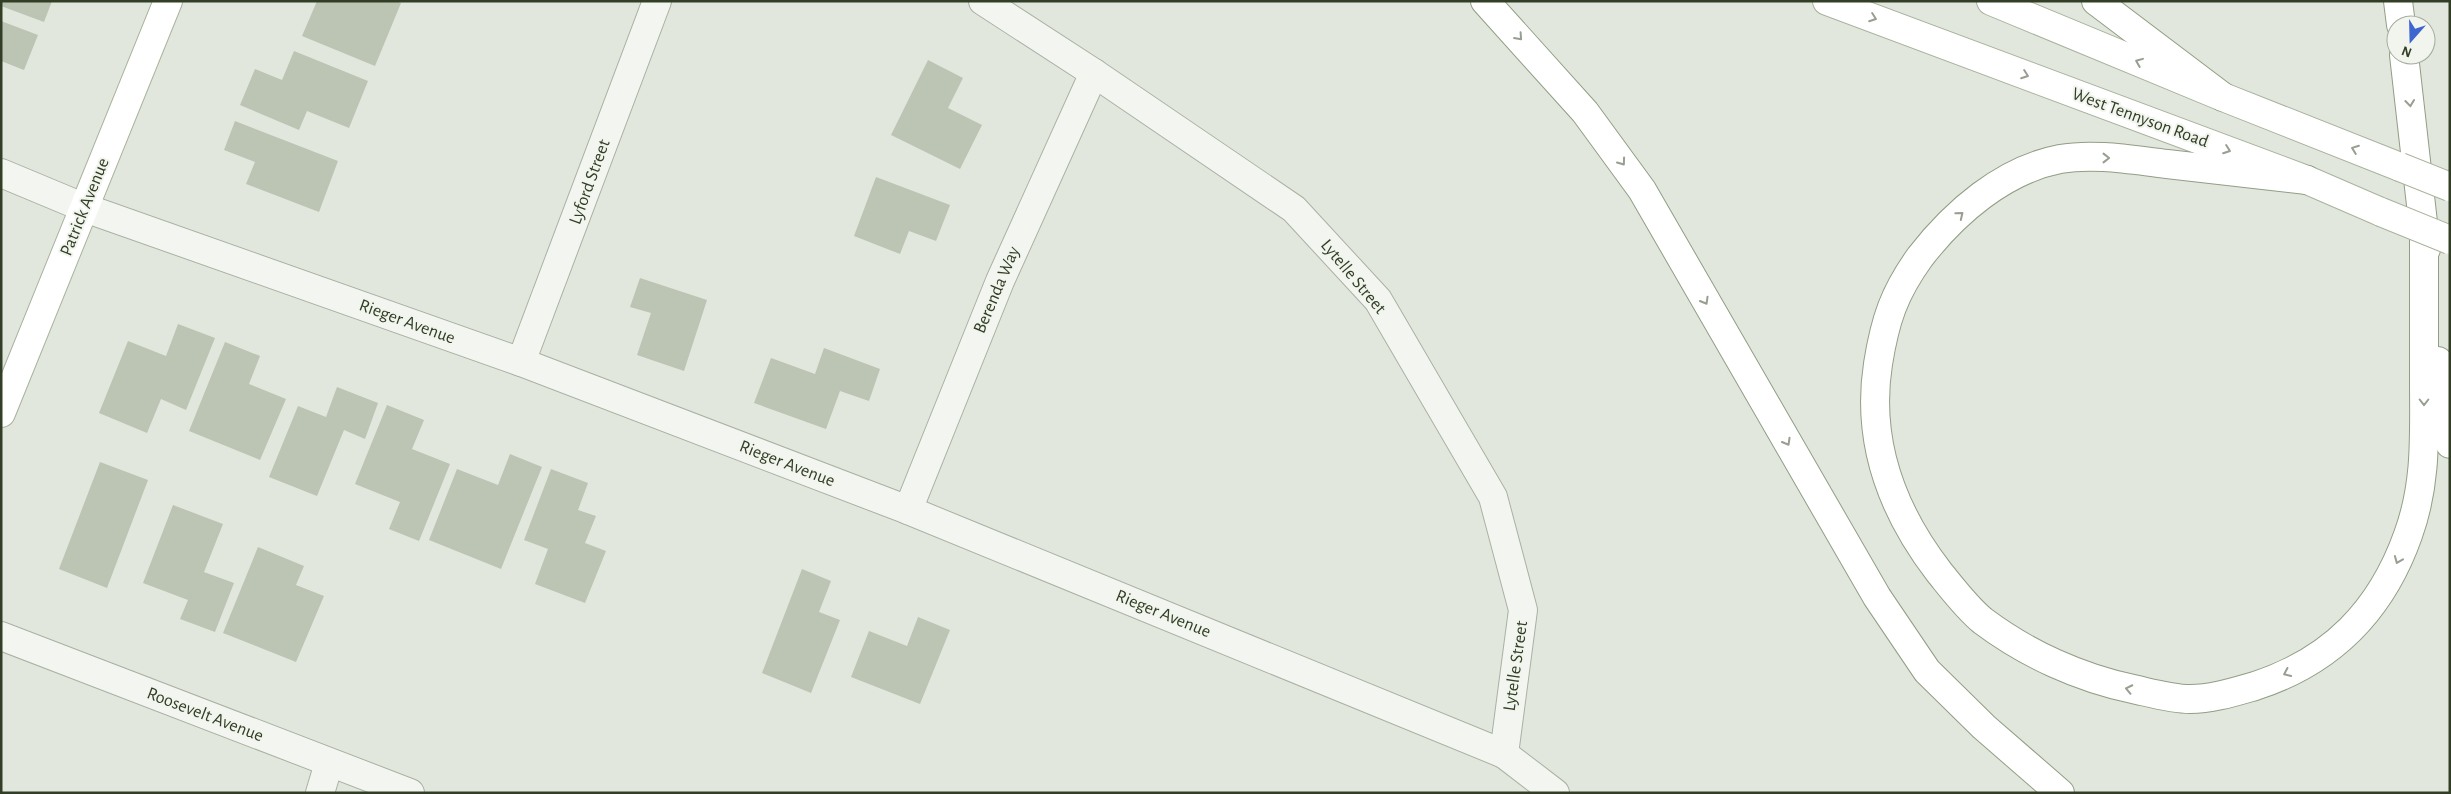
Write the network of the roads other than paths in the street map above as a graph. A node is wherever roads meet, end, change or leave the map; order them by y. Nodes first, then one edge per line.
1 (168, 1) edge
2 (657, 1) edge
3 (984, 1) edge
4 (1485, 1) edge
5 (1827, 1) edge
6 (1991, 1) edge
7 (2096, 1) edge
8 (2398, 1) edge
9 (2400, 15) edge
10 (2405, 65) edge
11 (1094, 73) junction
12 (2223, 97) junction
13 (1, 173) edge
14 (2307, 180) junction
15 (2450, 187) edge
16 (85, 208) junction
17 (2424, 231) junction
18 (2450, 240) edge
19 (522, 362) junction
20 (1, 413) edge
21 (2450, 444) edge
22 (908, 510) junction
23 (1, 636) edge
24 (1504, 754) junction
25 (329, 763) junction
26 (320, 793) edge
27 (410, 793) edge
28 (1555, 793) edge
29 (2060, 793) edge

1 - 16 main road, Patrick Avenue
2 - 19 street, Lyford Street
3 - 11 street, Lytelle Street
4 -> 29 main road
5 -> 14 main road, West Tennyson Road
12 -> 6 main road
7 - 12 main road
8 - 9 main road
10 -> 17 main road
11 - 22 street, Berenda Way
11 - 24 street, Lytelle Street
15 -> 12 main road, bridge
13 - 16 street, Rieger Avenue
17 -> 14 main road
14 - 18 main road, West Tennyson Road, bridge
16 - 19 street, Rieger Avenue
16 - 20 main road, Patrick Avenue
17 - 21 main road
19 - 22 street, Rieger Avenue
22 - 24 street, Rieger Avenue
23 - 25 street, Roosevelt Avenue
24 - 28 street, Rieger Avenue
25 - 26 street
25 - 27 street, Roosevelt Avenue

